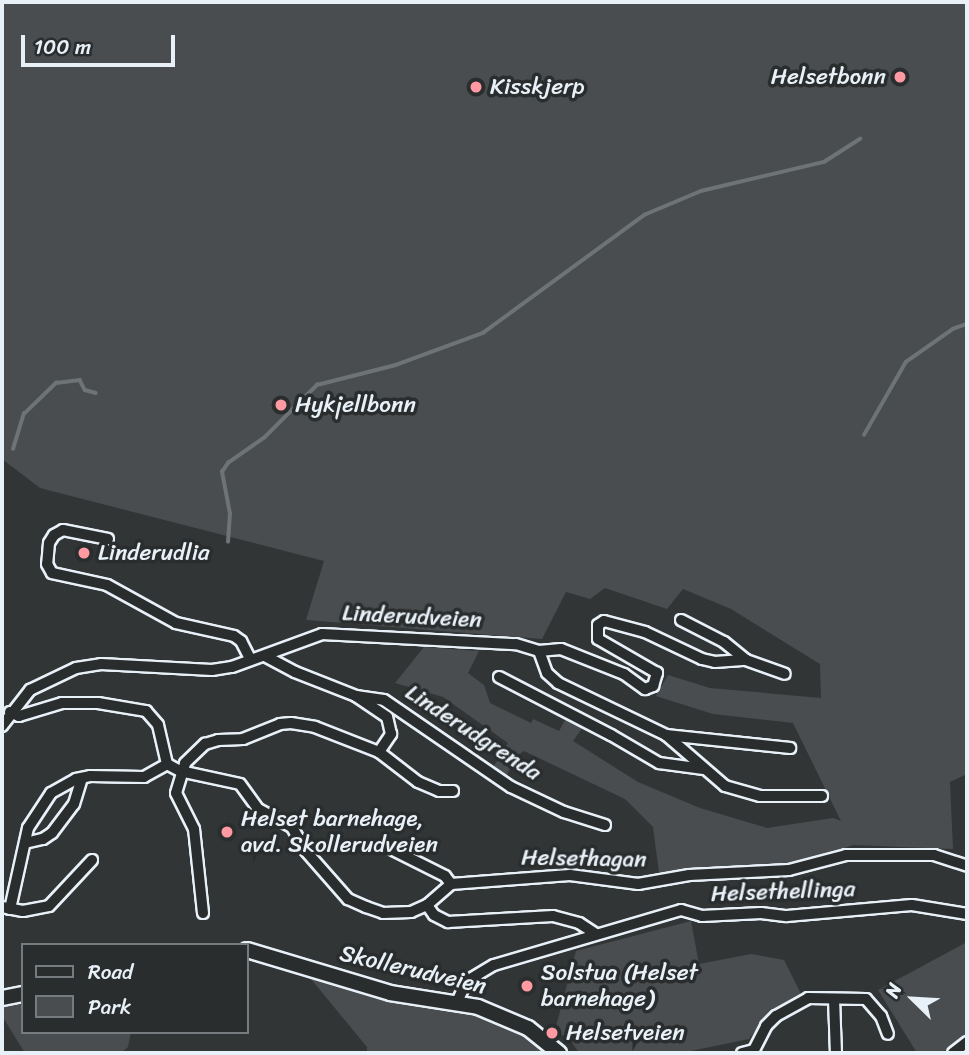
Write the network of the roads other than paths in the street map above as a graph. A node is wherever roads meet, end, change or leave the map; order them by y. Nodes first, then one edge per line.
1 (108, 539) dead end
2 (681, 620) dead end
3 (539, 651) junction
4 (265, 656) junction
5 (250, 659) junction
6 (746, 660) junction
7 (785, 674) dead end
8 (499, 677) dead end
9 (356, 695) junction
10 (10, 712) junction
11 (2, 726) edge
12 (666, 735) junction
13 (790, 748) dead end
14 (379, 752) junction
15 (167, 764) junction
16 (704, 769) junction
17 (180, 771) junction
18 (82, 778) junction
19 (453, 791) dead end
20 (821, 796) dead end
21 (605, 825) dead end
22 (25, 843) junction
23 (393, 850) dead end
24 (92, 860) dead end
25 (967, 866) edge
26 (673, 877) joint
27 (452, 884) junction
28 (428, 905) junction
29 (6, 908) edge
30 (203, 913) dead end
31 (967, 914) edge
32 (596, 934) junction
33 (248, 950) edge
34 (21, 994) edge
35 (2, 999) edge
36 (834, 999) junction
37 (457, 1002) junction
38 (888, 1034) dead end
39 (967, 1042) edge
40 (559, 1053) edge
41 (742, 1053) edge
42 (836, 1053) edge
43 (953, 1053) edge

1 - 5 street
2 - 6 street, Linderudveien
3 - 4 street, Linderudveien
3 - 6 street, Linderudveien
3 - 12 street
4 - 5 street, Linderudveien
4 - 9 street, Linderudgrenda
5 - 10 street, Linderudveien
6 - 7 street, Linderudveien
8 - 16 street
9 - 14 street, Linderudgrenda
9 - 21 street, Linderudgrenda
10 - 11 street, Linderudveien
10 - 15 street
12 - 13 street
12 - 16 street
14 - 17 street
14 - 19 street
15 - 17 street
15 - 18 street
16 - 20 street
17 - 28 street
17 - 30 street
18 - 22 street
18 - 22 street
22 - 29 street
23 - 27 street
24 - 29 street
25 - 26 street, Helsethellinga
26 - 27 street, Helsethagan
27 - 28 street
28 - 32 street
31 - 32 street, Helsethellinga
32 - 37 street, Helsethellinga
33 - 37 street, Skollerudveien
34 - 35 street
36 - 38 street
36 - 41 street
36 - 42 street
37 - 40 street, Skollerudveien
39 - 43 street

